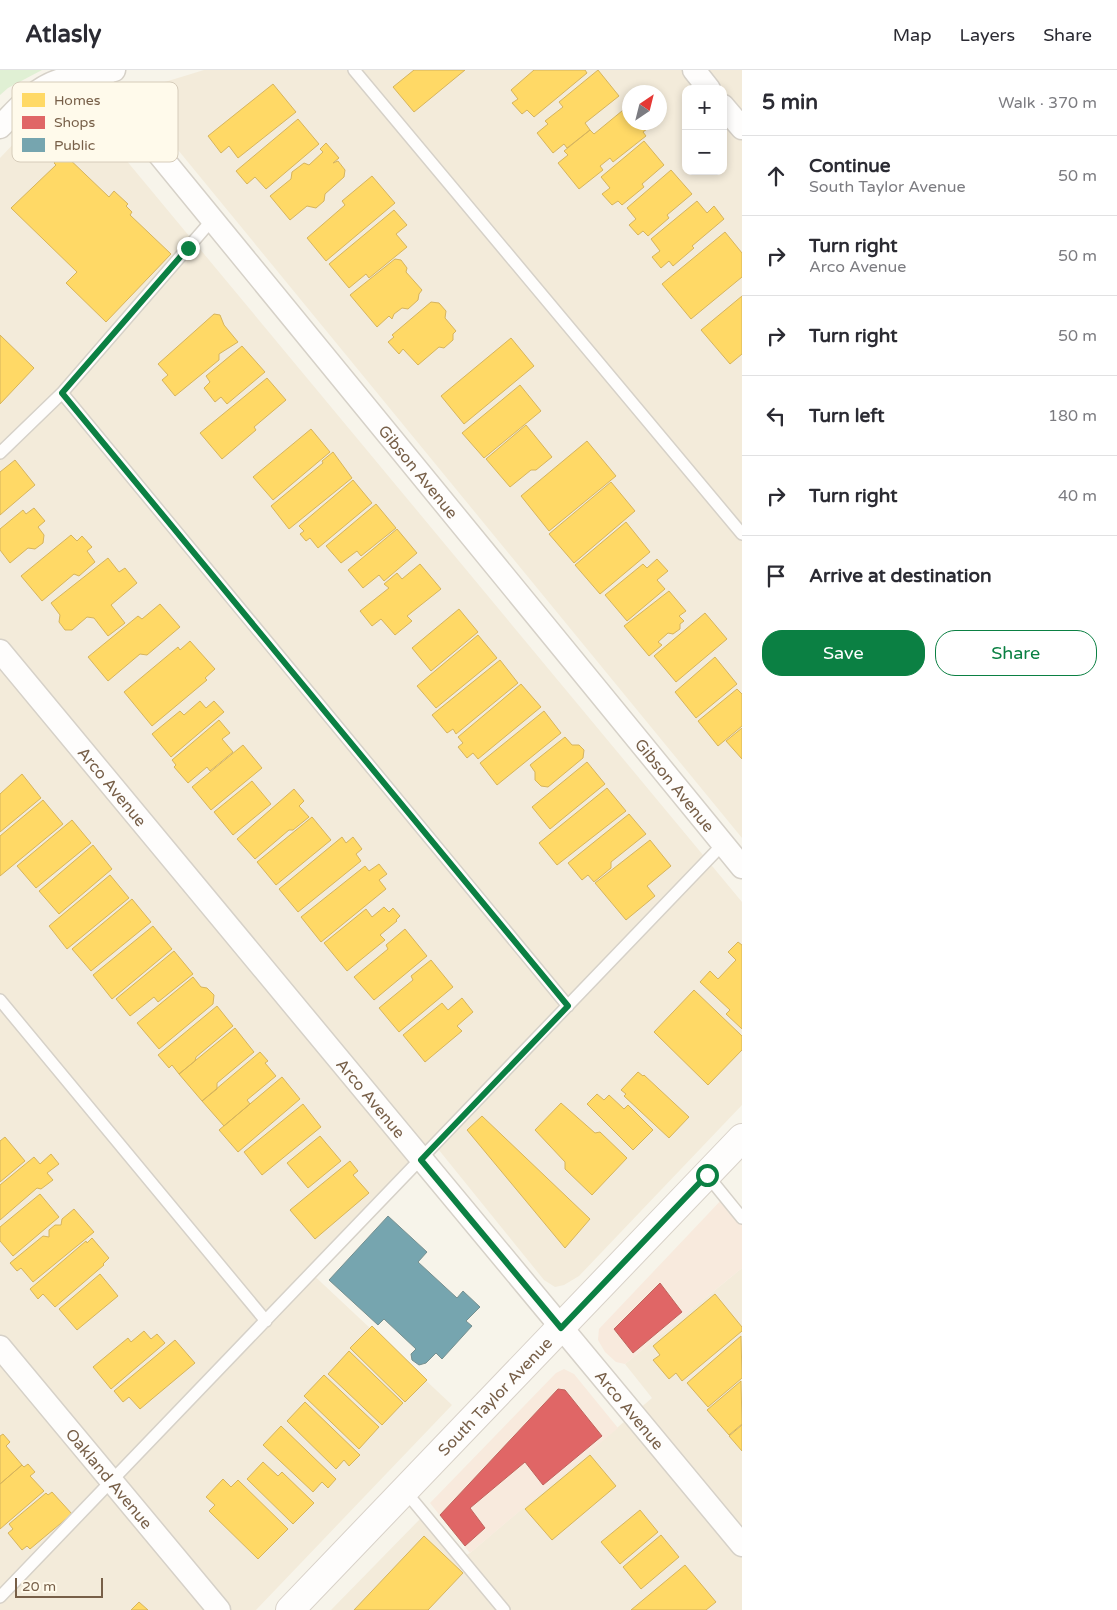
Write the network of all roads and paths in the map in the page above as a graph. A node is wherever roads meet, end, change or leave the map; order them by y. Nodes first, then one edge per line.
1 (354, 70) edge
2 (694, 70) edge
3 (105, 73) edge
4 (56, 82) edge
5 (706, 85) edge
6 (727, 111) edge
7 (12, 115) edge
8 (0, 127) edge
9 (742, 128) edge
10 (170, 162) edge
11 (212, 220) junction
12 (62, 393) junction
13 (0, 453) edge
14 (742, 534) edge
15 (0, 651) edge
16 (723, 844) junction
17 (742, 867) edge
18 (0, 1000) edge
19 (568, 1006) junction
20 (742, 1138) edge
21 (421, 1160) junction
22 (707, 1175) junction
23 (742, 1218) edge
24 (266, 1320) junction
25 (561, 1328) junction
26 (0, 1347) edge
27 (111, 1482) junction
28 (404, 1491) junction
29 (742, 1545) edge
30 (0, 1597) edge
31 (219, 1610) edge
32 (290, 1610) edge
33 (504, 1610) edge

1 - 14 lane
2 - 5 street
3 - 4 street
6 - 9 street
7 - 8 street
10 - 11 street, Gibson Avenue
11 - 12 lane
11 - 16 street, Gibson Avenue
12 - 13 lane
12 - 19 lane
15 - 21 street, Arco Avenue
16 - 17 street, Gibson Avenue
16 - 19 lane
18 - 24 lane
19 - 21 lane
20 - 22 street, South Taylor Avenue
21 - 24 lane
21 - 25 street, Arco Avenue
22 - 23 lane
22 - 25 street, South Taylor Avenue
24 - 27 lane
25 - 28 street, South Taylor Avenue
25 - 29 street, Arco Avenue
26 - 27 street, Oakland Avenue
27 - 30 lane
27 - 31 street, Oakland Avenue
28 - 32 street, South Taylor Avenue
28 - 33 lane

